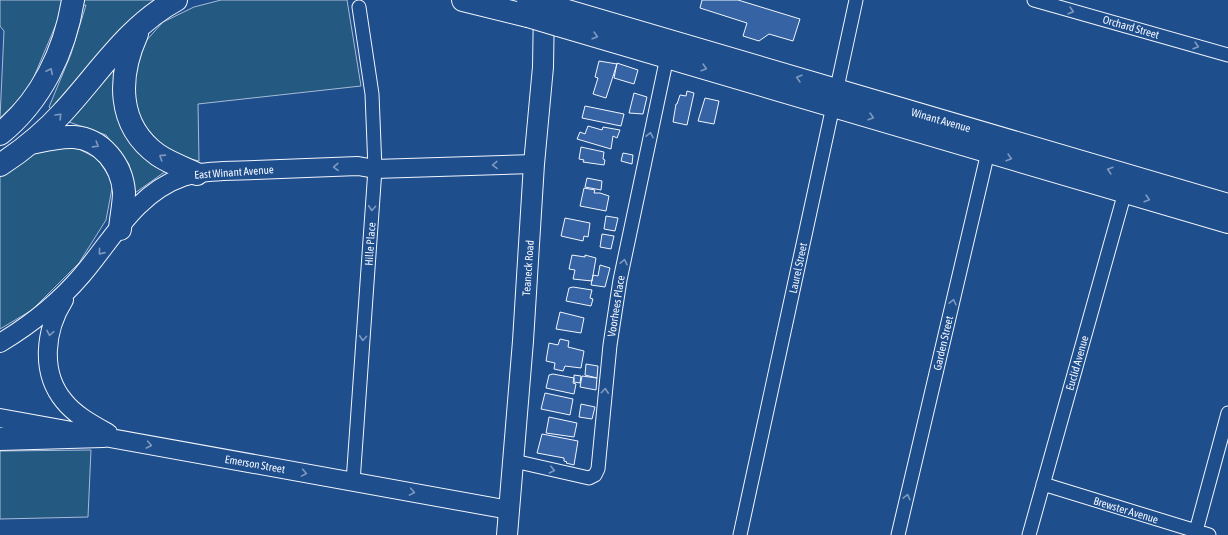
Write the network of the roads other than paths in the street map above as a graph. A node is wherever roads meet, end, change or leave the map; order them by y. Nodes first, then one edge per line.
1 (73, 0) edge
2 (176, 0) edge
3 (463, 0) edge
4 (856, 0) edge
5 (1034, 0) edge
6 (358, 7) dead end
7 (528, 8) edge
8 (553, 11) edge
9 (142, 24) junction
10 (1228, 55) edge
11 (667, 57) junction
12 (835, 98) junction
13 (0, 134) edge
14 (31, 143) junction
15 (988, 152) junction
16 (534, 164) junction
17 (0, 166) edge
18 (375, 169) junction
19 (196, 174) junction
20 (1125, 192) junction
21 (1228, 205) edge
22 (1228, 222) edge
23 (120, 229) junction
24 (82, 275) junction
25 (0, 343) edge
26 (1228, 413) edge
27 (0, 418) edge
28 (103, 436) junction
29 (0, 439) edge
30 (128, 441) junction
31 (514, 461) junction
32 (352, 482) junction
33 (1043, 484) junction
34 (509, 510) junction
35 (1202, 533) edge
36 (507, 535) edge
37 (740, 535) edge
38 (898, 535) edge
39 (1030, 535) edge

13 -> 1 highway
2 - 9 highway
3 - 7 highway
4 - 12 street, Laurel Street
5 -> 10 street, Orchard Street
6 - 18 street, Hille Place
7 - 8 highway, bridge
8 -> 11 highway, Winant Avenue
12 -> 8 highway, Winant Avenue
8 - 16 main road, Teaneck Road
14 -> 9 highway
19 -> 9 highway
11 -> 12 highway, Winant Avenue
31 -> 11 street, Voorhees Place
12 -> 15 highway, Winant Avenue
21 -> 12 highway, Winant Avenue
12 - 37 street, Laurel Street
14 - 17 highway
14 -> 23 highway
15 -> 20 highway, Winant Avenue
38 -> 15 street, Garden Street
16 -> 18 main road, East Winant Avenue
16 - 31 main road, Teaneck Road
18 -> 19 main road, East Winant Avenue
18 -> 32 street, Hille Place
19 - 23 main road, East Winant Avenue
20 -> 22 highway, Winant Avenue
20 - 33 street, Euclid Avenue
23 -> 24 main road, East Winant Avenue
24 - 25 main road, East Winant Avenue
24 -> 30 main road
26 - 35 street
27 - 28 main road, Emerson Street
28 - 29 highway
28 - 30 main road, Emerson Street
30 -> 32 main road, Emerson Street
31 - 34 main road, Teaneck Road
32 -> 34 main road, Emerson Street
33 - 35 street, Brewster Avenue
33 - 39 street, Euclid Avenue
34 - 36 main road, Teaneck Road

